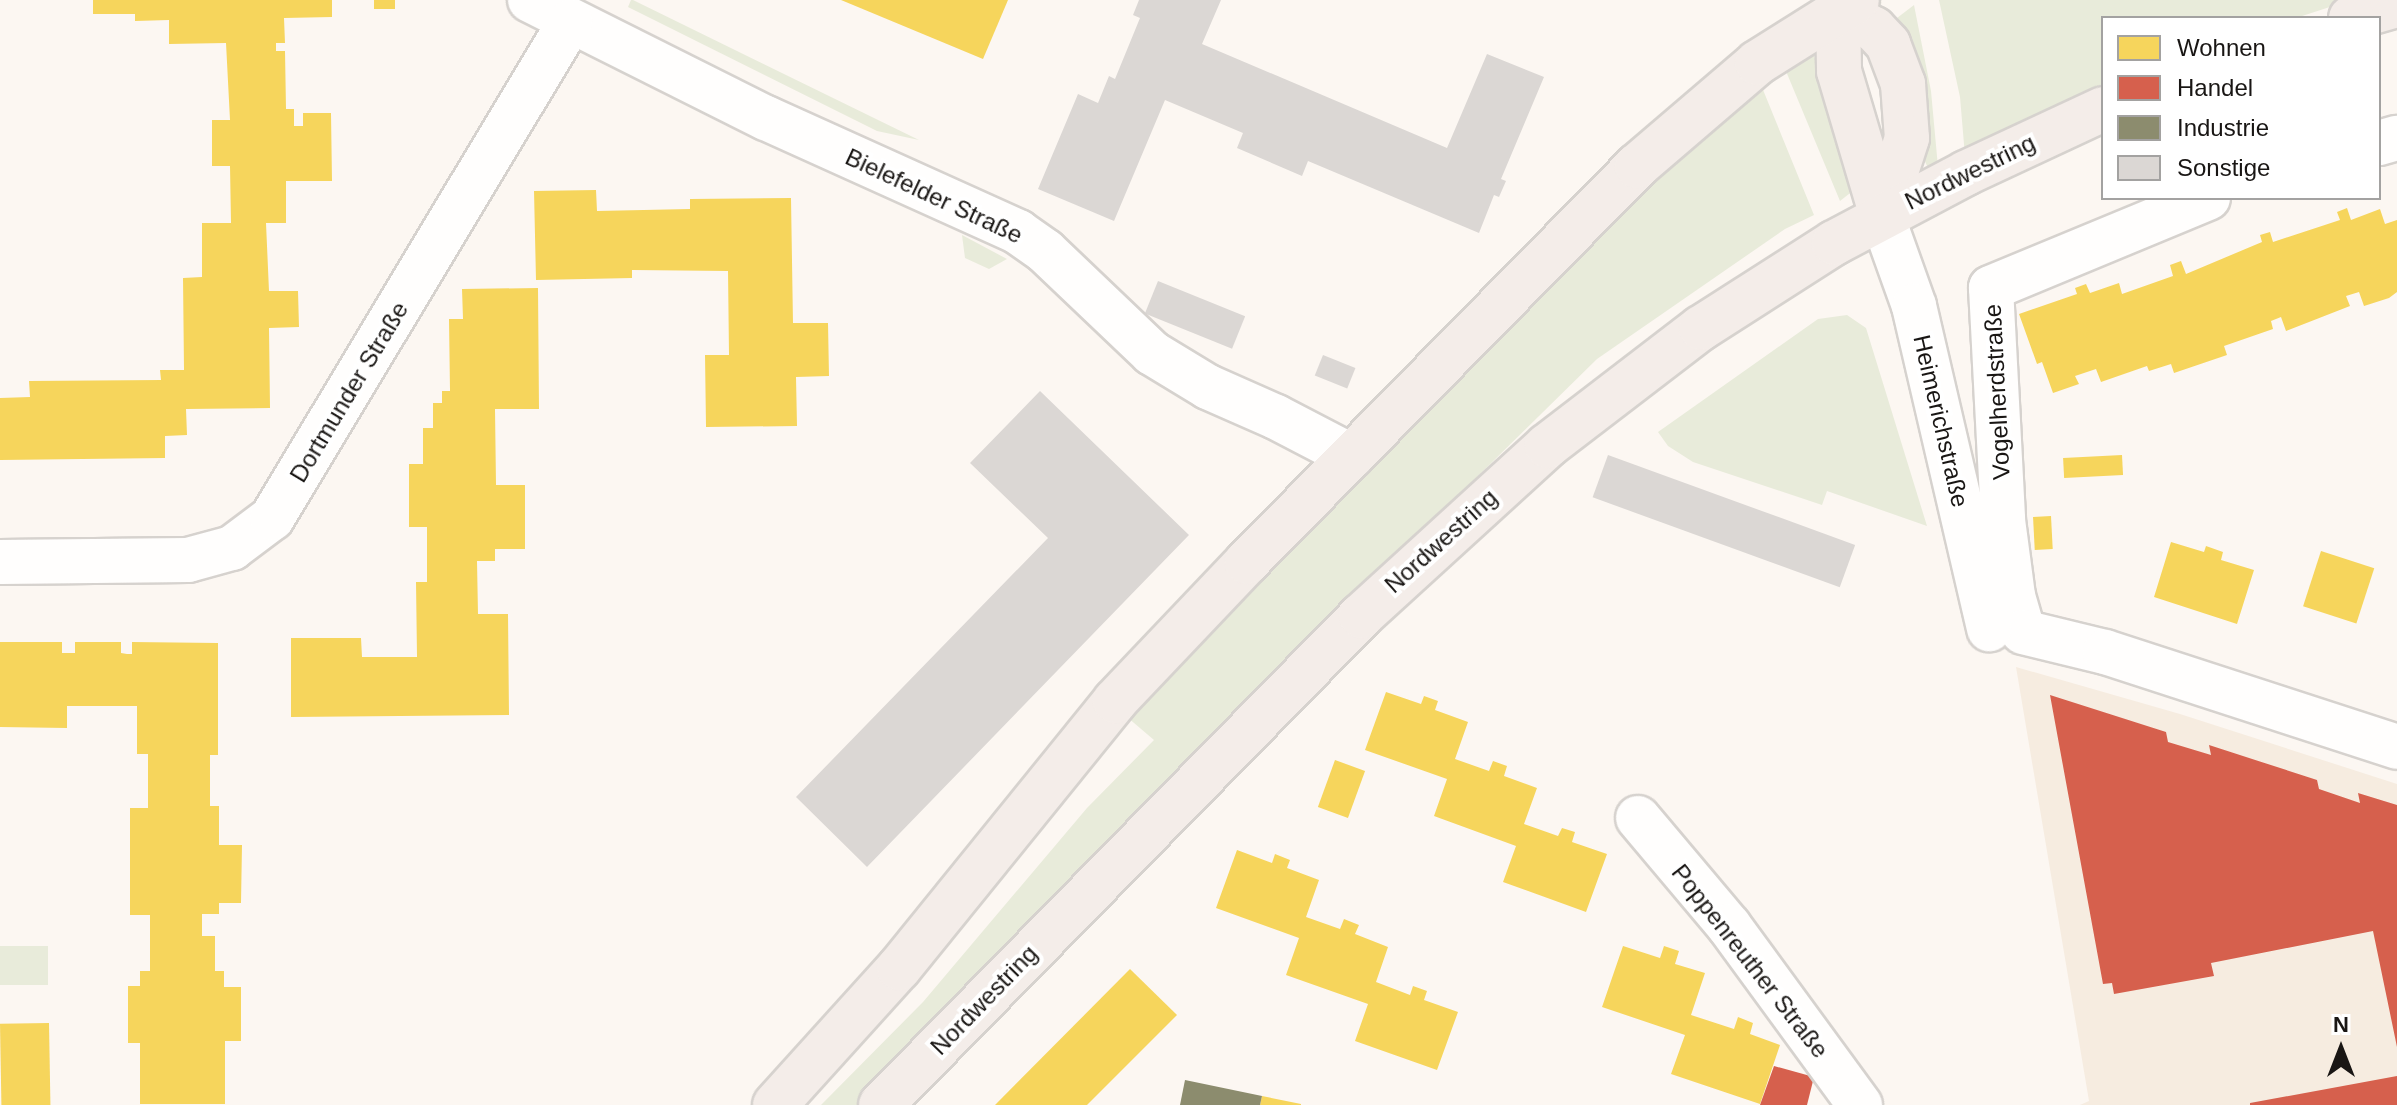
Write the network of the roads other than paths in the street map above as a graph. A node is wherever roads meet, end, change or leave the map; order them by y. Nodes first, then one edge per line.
1 (530, 0) edge
2 (2390, 4) edge
3 (1848, 5) edge
4 (2357, 16) edge
5 (570, 22) junction
6 (2101, 110) edge
7 (2203, 200) edge
8 (1882, 216) junction
9 (1351, 456) junction
10 (0, 562) edge
11 (2006, 631) junction
12 (2397, 747) edge
13 (1638, 818) dead end
14 (775, 1105) edge
15 (881, 1105) edge
16 (1860, 1105) edge

1 - 5 street, Bielefelder Straße
2 - 4 main road
3 - 8 main road
3 - 8 main road
3 - 9 main road
5 - 9 street, Bielefelder Straße
5 - 10 street, Dortmunder Straße
6 - 8 main road, Nordwestring
7 - 11 street, Vogelherdstraße
8 - 11 street, Heimerichstraße
8 - 15 main road, Nordwestring
9 - 14 main road
11 - 12 street
13 - 16 street, Poppenreuther Straße

